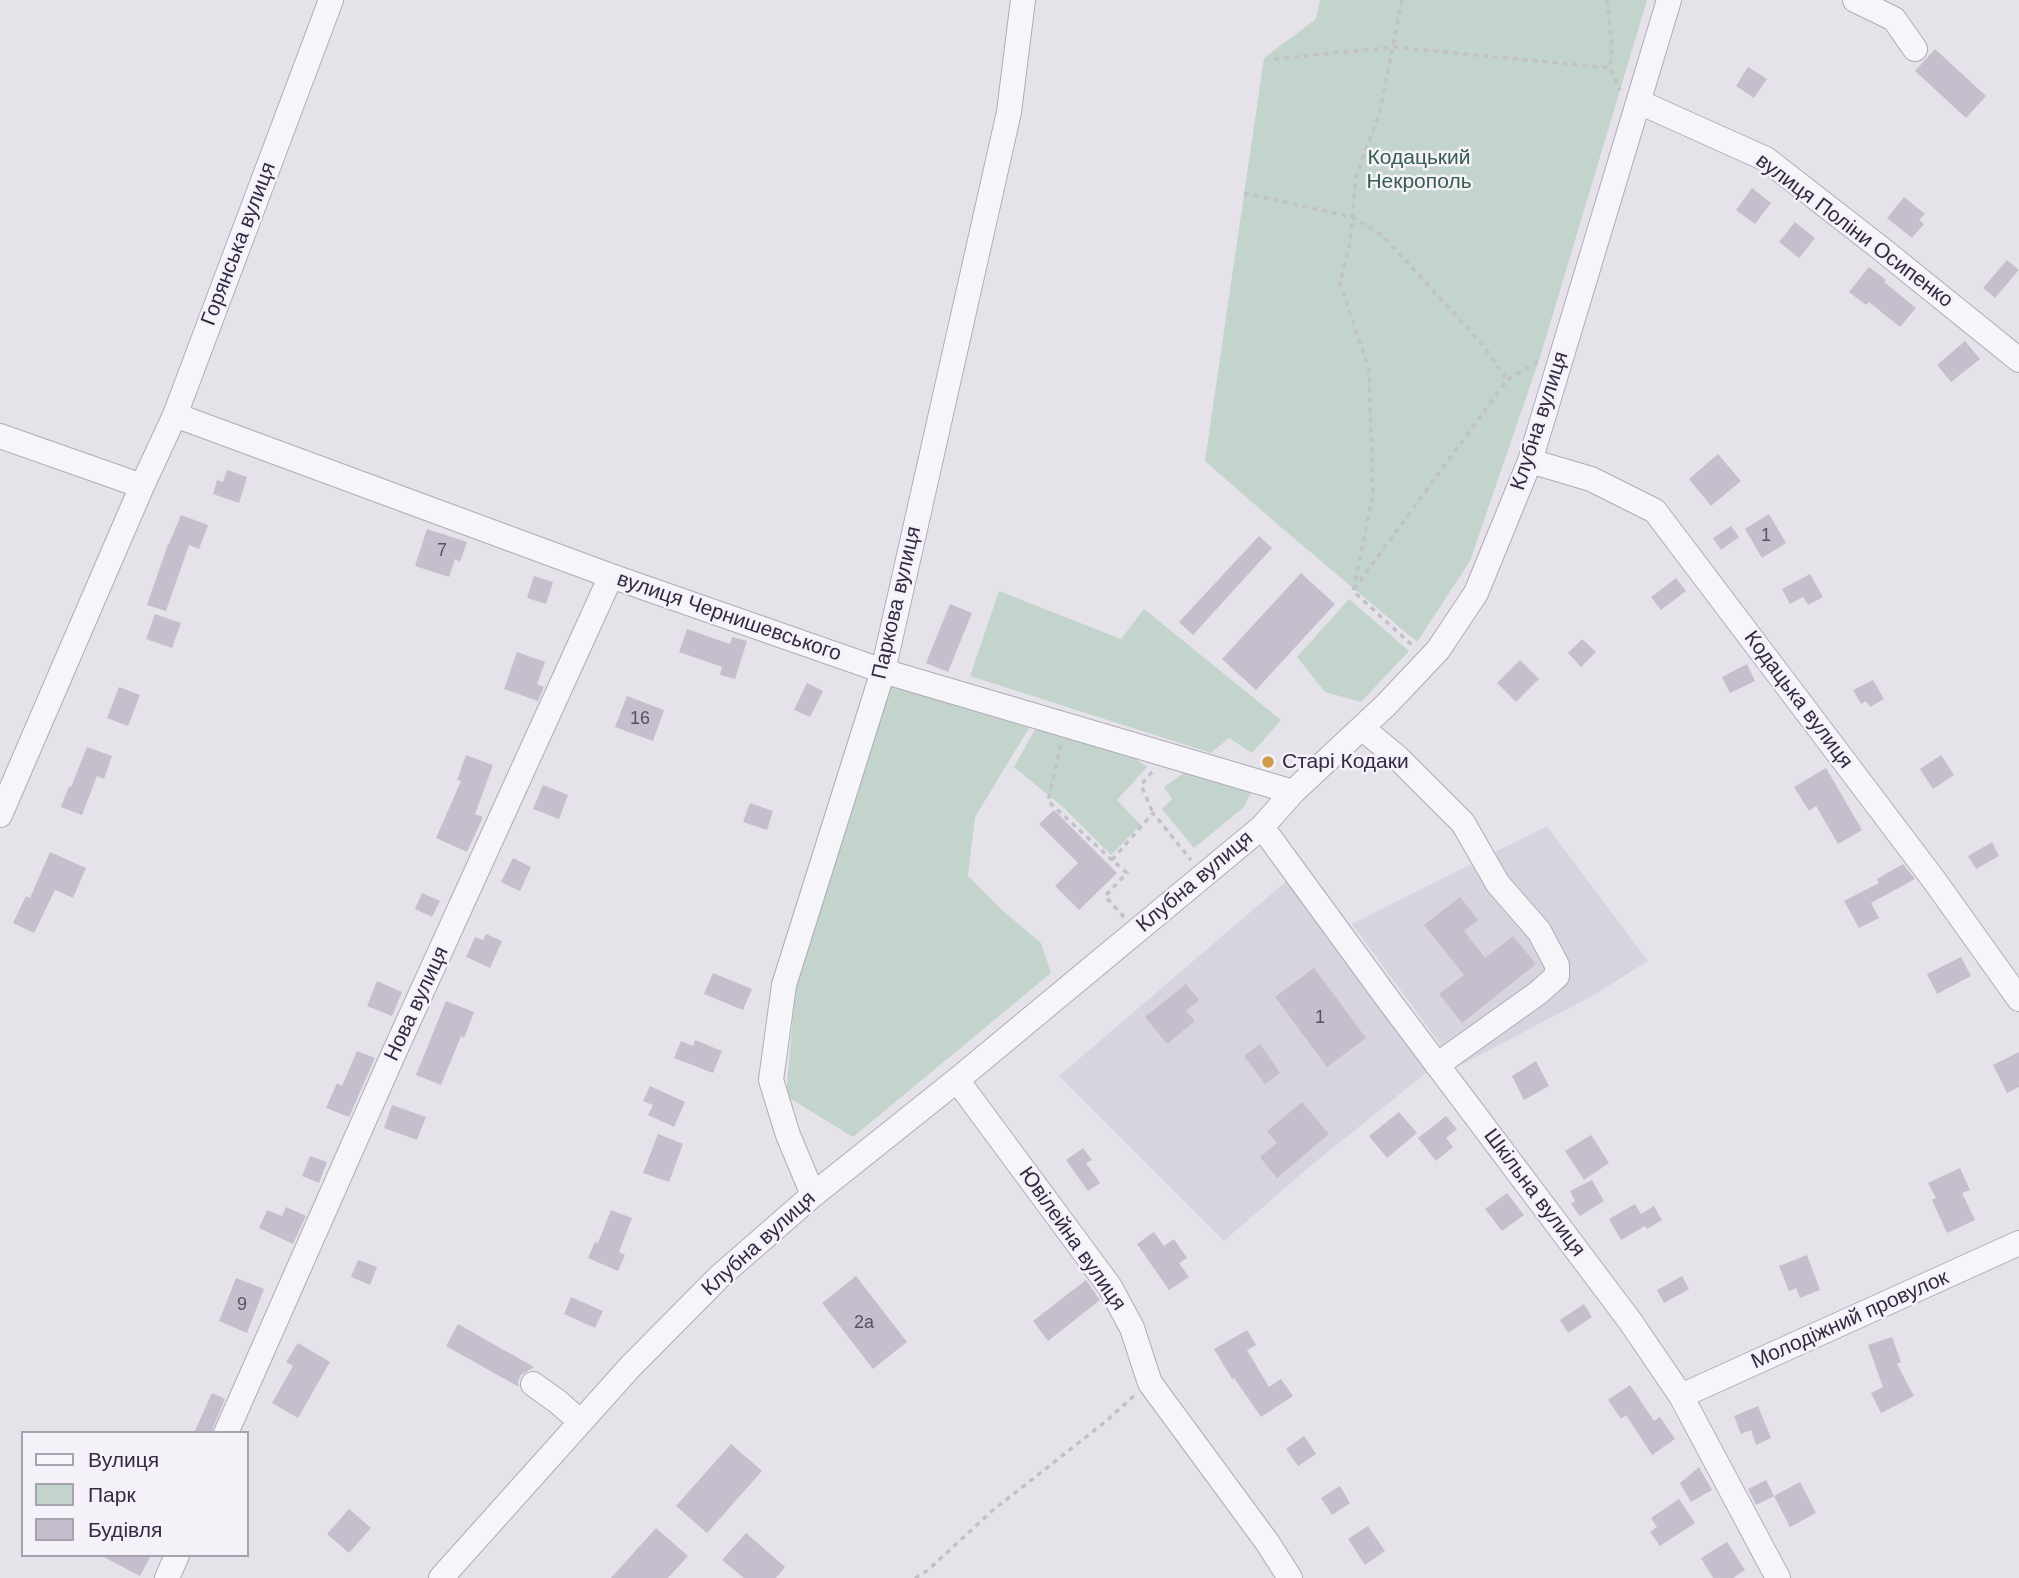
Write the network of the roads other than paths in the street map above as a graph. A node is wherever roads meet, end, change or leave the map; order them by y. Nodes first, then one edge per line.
1 (331, 0) edge
2 (1023, 0) edge
3 (1669, 0) edge
4 (1854, 0) edge
5 (1915, 49) dead end
6 (1639, 102) junction
7 (2019, 360) edge
8 (175, 415) junction
9 (0, 436) edge
10 (1530, 461) junction
11 (142, 485) junction
12 (611, 576) junction
13 (883, 671) junction
14 (1362, 728) junction
15 (1293, 792) junction
16 (0, 814) edge
17 (1262, 827) junction
18 (2019, 999) edge
19 (1437, 1065) junction
20 (957, 1080) junction
21 (813, 1195) junction
22 (2019, 1243) edge
23 (533, 1384) dead end
24 (1681, 1396) junction
25 (580, 1422) junction
26 (227, 1431) edge
27 (176, 1557) edge
28 (167, 1578) edge
29 (441, 1578) edge
30 (1290, 1578) edge
31 (1778, 1578) edge

1 - 8 street, Горянська вулиця
2 - 13 street, Паркова вулиця
3 - 6 street, Клубна вулиця
4 - 5 street
6 - 7 street, вулиця Поліни Осипенко
6 - 10 street, Клубна вулиця
8 - 11 street, Горянська вулиця
8 - 12 street, вулиця Чернишевського
9 - 11 street
10 - 14 street, Клубна вулиця
10 - 18 street, Кодацька вулиця
11 - 16 street, Горянська вулиця
12 - 13 street, вулиця Чернишевського
12 - 26 street, Нова вулиця
13 - 15 street, вулиця Чернишевського
13 - 21 street, Паркова вулиця
14 - 15 street, Клубна вулиця
14 - 19 street
15 - 17 street, Клубна вулиця
17 - 19 street, Шкільна вулиця
17 - 20 street, Клубна вулиця
19 - 24 street, Шкільна вулиця
20 - 21 street, Клубна вулиця
20 - 30 street, Ювілейна вулиця
21 - 25 street, Клубна вулиця
22 - 24 street, Молодіжний провулок
23 - 25 street
24 - 31 street, Шкільна вулиця
25 - 29 street, Клубна вулиця
27 - 28 street

